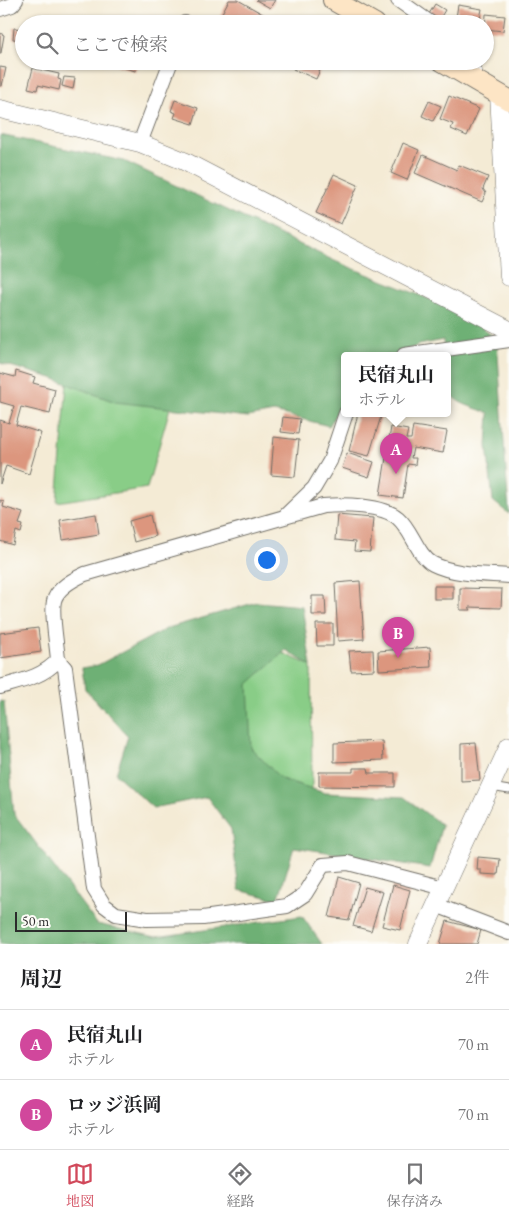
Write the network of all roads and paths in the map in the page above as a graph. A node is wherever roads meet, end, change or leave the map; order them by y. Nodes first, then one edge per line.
1 (16, 0) edge
2 (333, 0) edge
3 (398, 0) edge
4 (0, 9) edge
5 (359, 15) edge
6 (419, 15) edge
7 (168, 70) edge
8 (458, 70) edge
9 (474, 70) edge
10 (477, 81) junction
11 (504, 97) edge
12 (0, 109) edge
13 (140, 143) junction
14 (509, 277) edge
15 (509, 330) edge
16 (509, 340) edge
17 (425, 352) edge
18 (345, 417) edge
19 (284, 517) junction
20 (509, 576) edge
21 (58, 660) junction
22 (0, 687) edge
23 (509, 746) edge
24 (490, 787) junction
25 (509, 790) edge
26 (444, 888) junction
27 (436, 905) junction
28 (509, 933) edge
29 (418, 944) edge

1 - 4 street
2 - 5 main road
3 - 6 street
7 - 13 street
8 - 10 main road
9 - 10 street
10 - 11 main road
11 - 14 street
12 - 13 street
13 - 15 street
16 - 17 street
18 - 19 street
19 - 20 street
19 - 21 street
21 - 22 street
21 - 26 street
23 - 24 street
24 - 25 lane
24 - 26 street
26 - 27 street
27 - 28 street
27 - 29 street

